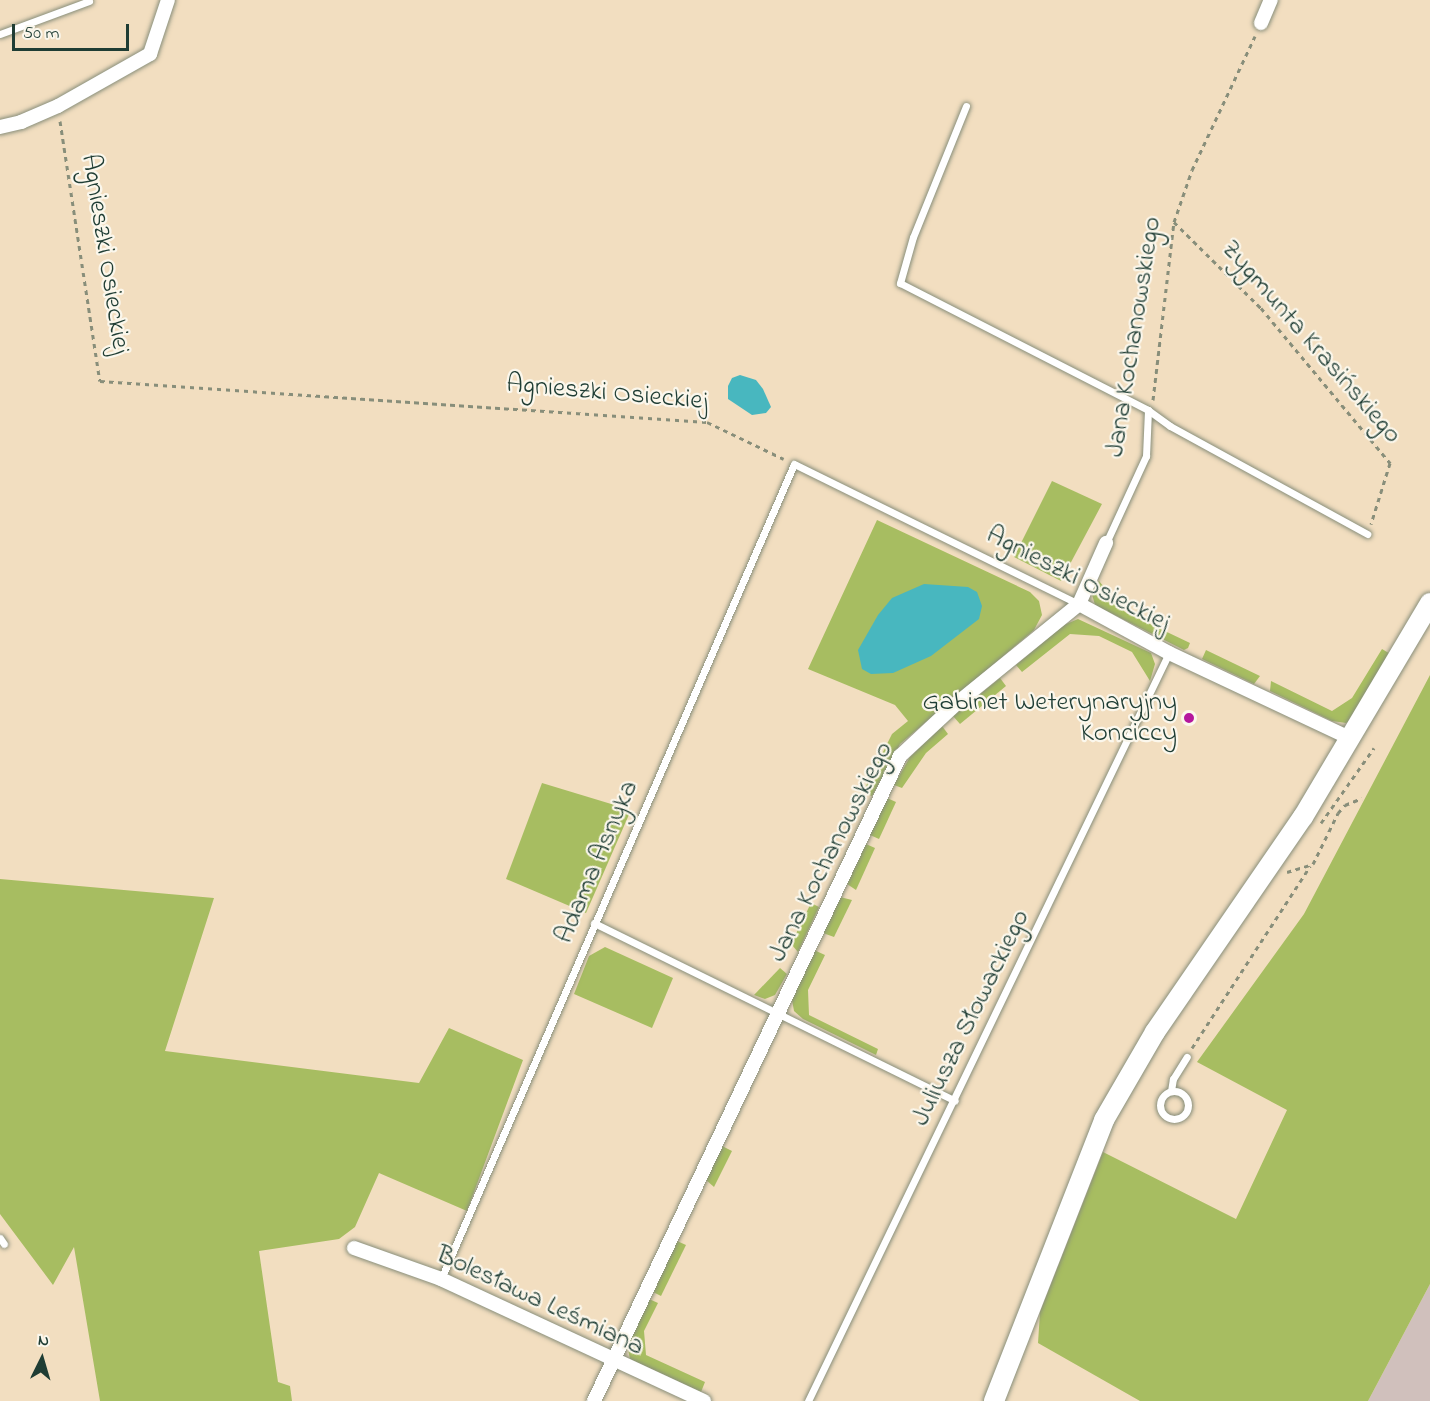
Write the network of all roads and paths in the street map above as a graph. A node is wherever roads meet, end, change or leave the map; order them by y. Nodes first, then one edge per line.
1 (168, 0) edge
2 (1271, 0) edge
3 (89, 1) edge
4 (1261, 23) joint
5 (0, 34) edge
6 (58, 106) junction
7 (966, 106) dead end
8 (0, 127) edge
9 (1174, 222) junction
10 (1148, 410) junction
11 (794, 464) junction
12 (1367, 534) joint
13 (1106, 543) joint
14 (1430, 603) edge
15 (1079, 604) junction
16 (1169, 653) junction
17 (1352, 739) junction
18 (1362, 798) dead end
19 (1310, 866) junction
20 (1264, 876) junction
21 (594, 923) junction
22 (776, 1014) junction
23 (1186, 1058) joint
24 (1172, 1091) junction
25 (955, 1101) junction
26 (354, 1248) dead end
27 (441, 1279) junction
28 (610, 1360) junction
29 (594, 1401) edge
30 (704, 1401) edge
31 (808, 1401) edge
32 (994, 1401) edge

1 - 6 street
2 - 4 street
3 - 5 lane
4 - 9 path, Jana Kochanowskiego
6 - 8 street
6 - 11 path, Agnieszki Osieckiej
7 - 10 lane
9 - 10 path, Jana Kochanowskiego
9 - 12 path, Zygmunta Krasińskiego
10 - 12 lane
10 - 13 lane, Jana Kochanowskiego
11 - 15 lane, Agnieszki Osieckiej
11 - 21 lane, Adama Asnyka
13 - 15 street, Jana Kochanowskiego
14 - 17 street
15 - 16 street, Agnieszki Osieckiej
15 - 22 street, Jana Kochanowskiego
16 - 17 street, Agnieszki Osieckiej
16 - 25 lane, Juliusza Słowackiego
17 - 20 street
18 - 19 path
19 - 20 path
19 - 23 path
20 - 32 street
21 - 22 lane
21 - 27 lane, Adama Asnyka
22 - 25 lane
22 - 28 street, Jana Kochanowskiego
23 - 24 lane
24 - 24 lane
25 - 31 lane, Juliusza Słowackiego
26 - 27 street, Bolesława Leśmiana
27 - 28 street, Bolesława Leśmiana
28 - 29 street, Jana Kochanowskiego
28 - 30 street, Bolesława Leśmiana

